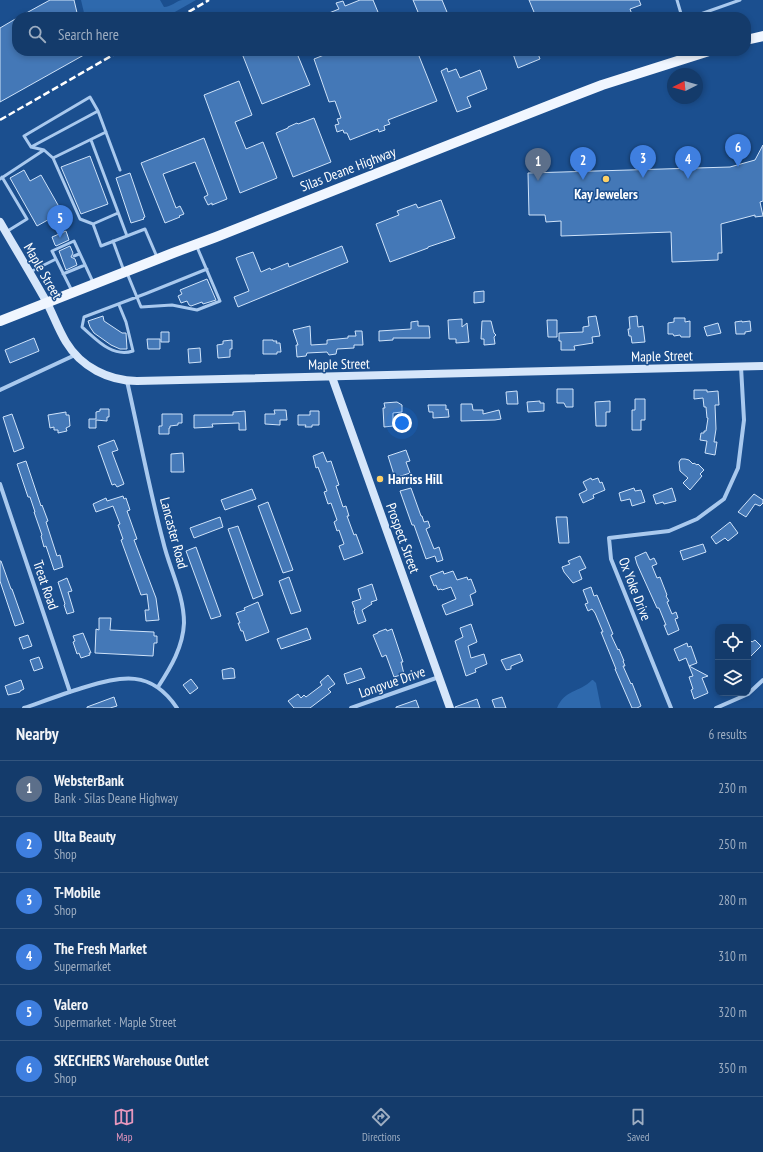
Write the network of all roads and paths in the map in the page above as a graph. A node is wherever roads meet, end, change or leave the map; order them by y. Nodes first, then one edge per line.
1 (677, 0) edge
2 (739, 0) edge
3 (681, 12) edge
4 (706, 12) edge
5 (763, 36) edge
6 (751, 39) edge
7 (683, 56) edge
8 (98, 111) junction
9 (106, 132) junction
10 (91, 140) junction
11 (31, 147) junction
12 (44, 150) junction
13 (53, 158) junction
14 (120, 170) dead end
15 (1, 178) edge
16 (118, 213) junction
17 (0, 222) edge
18 (93, 224) junction
19 (6, 232) junction
20 (127, 236) junction
21 (113, 241) junction
22 (196, 244) junction
23 (80, 254) junction
24 (74, 256) dead end
25 (56, 259) junction
26 (158, 259) junction
27 (62, 261) dead end
28 (58, 263) junction
29 (85, 265) junction
30 (207, 269) junction
31 (29, 272) junction
32 (125, 272) junction
33 (63, 274) junction
34 (94, 284) junction
35 (73, 292) junction
36 (137, 298) junction
37 (47, 303) junction
38 (119, 305) junction
39 (0, 321) edge
40 (75, 355) junction
41 (763, 366) edge
42 (741, 367) junction
43 (332, 377) junction
44 (127, 381) junction
45 (0, 390) edge
46 (0, 484) edge
47 (439, 676) junction
48 (763, 680) edge
49 (158, 687) junction
50 (70, 692) junction
51 (24, 708) edge
52 (177, 708) edge
53 (351, 708) edge
54 (450, 708) edge
55 (671, 708) edge
56 (716, 708) edge

1 - 3 lane
2 - 4 lane
5 - 6 main road
7 - 22 main road, Silas Deane Highway
8 - 9 lane
8 - 11 lane
8 - 11 lane
9 - 10 lane
9 - 14 lane
10 - 13 lane
10 - 16 lane
11 - 12 lane
12 - 13 lane
12 - 15 lane
13 - 18 lane
15 - 19 lane
16 - 18 lane
16 - 20 lane
17 - 19 main road, Maple Street
18 - 21 lane
19 - 31 main road, Maple Street
20 - 21 lane
20 - 26 lane
21 - 32 lane
22 - 26 main road, Silas Deane Highway
22 - 30 lane
23 - 24 lane
23 - 25 lane
23 - 29 lane
25 - 28 lane
25 - 31 lane
26 - 32 main road, Silas Deane Highway
27 - 28 lane
28 - 33 lane
29 - 33 lane
29 - 34 lane
30 - 36 lane
30 - 36 lane
31 - 37 main road, Maple Street
32 - 34 main road, Silas Deane Highway
32 - 36 lane
33 - 35 lane
34 - 35 main road, Silas Deane Highway
35 - 37 main road, Silas Deane Highway
36 - 38 lane
37 - 39 main road, Silas Deane Highway
37 - 40 main road, Maple Street
38 - 38 lane
40 - 44 main road, Maple Street
40 - 45 street
41 - 42 main road, Maple Street
42 - 43 main road, Maple Street
42 - 55 street, Ox Yoke Drive
43 - 44 main road, Maple Street
43 - 47 main road, Prospect Street
44 - 49 street, Lancaster Road
46 - 50 street, Treat Road
47 - 53 street, Longvue Drive
47 - 54 main road, Prospect Street
48 - 56 street
49 - 50 street
49 - 52 street
50 - 51 street

